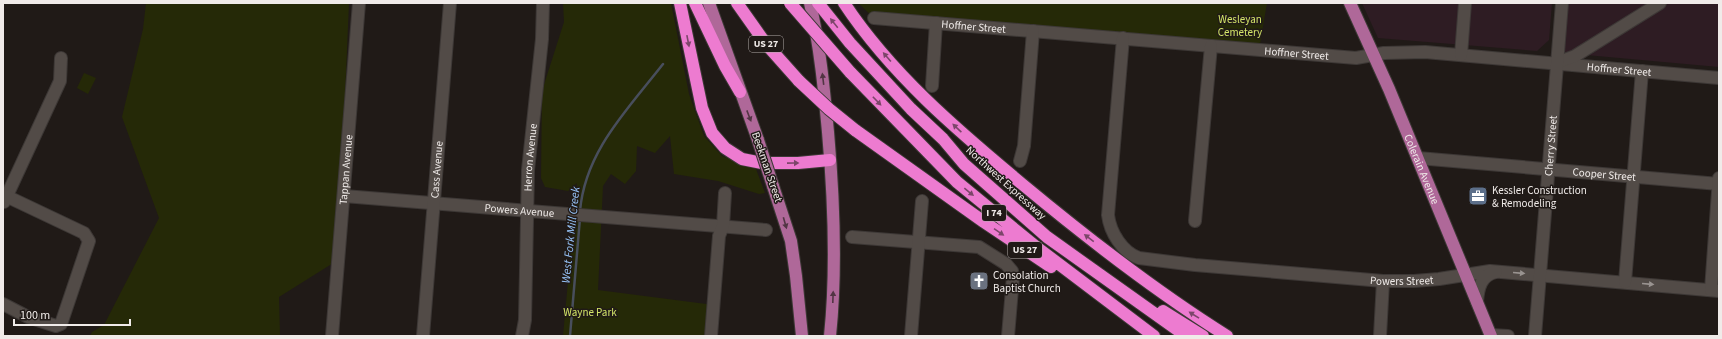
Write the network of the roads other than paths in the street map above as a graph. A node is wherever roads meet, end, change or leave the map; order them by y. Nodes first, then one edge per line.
1 (359, 3) edge
2 (450, 3) edge
3 (543, 3) edge
4 (680, 3) edge
5 (695, 3) edge
6 (709, 3) edge
7 (737, 3) edge
8 (790, 3) edge
9 (810, 3) edge
10 (818, 3) edge
11 (844, 3) edge
12 (1350, 3) edge
13 (1465, 3) edge
14 (1562, 3) edge
15 (1660, 3) edge
16 (874, 18) dead end
17 (936, 23) junction
18 (1033, 31) junction
19 (1123, 38) junction
20 (1211, 46) junction
21 (1374, 55) junction
22 (1461, 55) junction
23 (61, 58) dead end
24 (1557, 63) junction
25 (1642, 71) junction
26 (1719, 78) edge
27 (932, 86) dead end
28 (740, 92) junction
29 (1418, 158) junction
30 (830, 160) junction
31 (1020, 161) dead end
32 (1549, 169) junction
33 (1634, 176) junction
34 (1719, 178) edge
35 (1719, 184) edge
36 (725, 193) dead end
37 (344, 196) junction
38 (5, 200) edge
39 (922, 201) dead end
40 (434, 204) junction
41 (528, 211) junction
42 (1196, 221) dead end
43 (722, 226) junction
44 (766, 230) dead end
45 (852, 237) dead end
46 (918, 242) junction
47 (1498, 272) junction
48 (1466, 275) junction
49 (1540, 275) junction
50 (1383, 281) junction
51 (1625, 282) junction
52 (1113, 284) junction
53 (1715, 290) edge
54 (1477, 302) junction
55 (3, 304) edge
56 (1491, 335) edge
57 (332, 336) edge
58 (423, 336) edge
59 (522, 336) edge
60 (712, 336) edge
61 (802, 336) edge
62 (830, 336) edge
63 (911, 336) edge
64 (1011, 336) edge
65 (1153, 336) edge
66 (1186, 336) edge
67 (1203, 336) edge
68 (1226, 336) edge
69 (1380, 336) edge
70 (1508, 336) edge
71 (1535, 336) edge

1 - 37 street, Tappan Avenue
2 - 40 street, Cass Avenue
3 - 41 street, Herron Avenue
4 -> 30 highway
5 - 28 highway
6 - 28 main road, Beekman Street
7 -> 65 highway, US 27, bridge
8 -> 65 highway, I 74, bridge
30 -> 9 main road
52 -> 10 highway, Northwest Expressway / I 74
68 -> 11 highway
12 - 21 main road, Colerain Avenue
13 - 22 street
14 - 24 street, Cherry Street
15 - 24 street
16 - 17 street, Hoffner Street
17 - 18 street, Hoffner Street
17 - 27 street
18 - 19 street, Hoffner Street
18 - 31 street
19 - 20 street, Hoffner Street
19 - 50 street, Powers Street
20 - 21 street, Hoffner Street
20 - 42 street
21 - 22 street, Hoffner Street
21 - 29 main road, Colerain Avenue
22 - 24 street, Hoffner Street
23 - 38 street
24 - 25 street, Hoffner Street
24 - 32 street, Cherry Street
25 - 26 street, Hoffner Street
25 - 33 street
28 -> 61 main road, Beekman Street, bridge
29 - 32 street, Cooper Street
29 - 48 main road, Colerain Avenue
62 -> 30 main road
32 - 33 street, Cooper Street
32 - 49 street, Cherry Street
33 - 35 street, Cooper Street
33 - 51 street
34 - 35 street
35 - 53 street
36 - 43 street
37 - 40 street, Powers Avenue
37 - 57 street, Tappan Avenue
38 - 55 street
39 - 46 street
40 - 41 street, Powers Avenue
40 - 58 street, Cass Avenue
41 - 43 street, Powers Avenue
41 - 59 street, Herron Avenue
43 - 44 street, Powers Avenue
43 - 60 street
45 - 46 street
46 - 63 street
46 - 64 street
47 - 48 street, Powers Street
47 -> 49 street, Powers Street
47 - 54 street
48 - 50 street, Powers Street
48 - 54 main road, Colerain Avenue
49 - 51 street, Powers Street
49 - 71 street, Cherry Street
50 - 69 street
51 -> 53 street, Powers Street
52 - 66 highway, Northwest Expressway / I 74
52 - 67 highway
54 - 56 main road, Colerain Avenue
56 - 70 street

